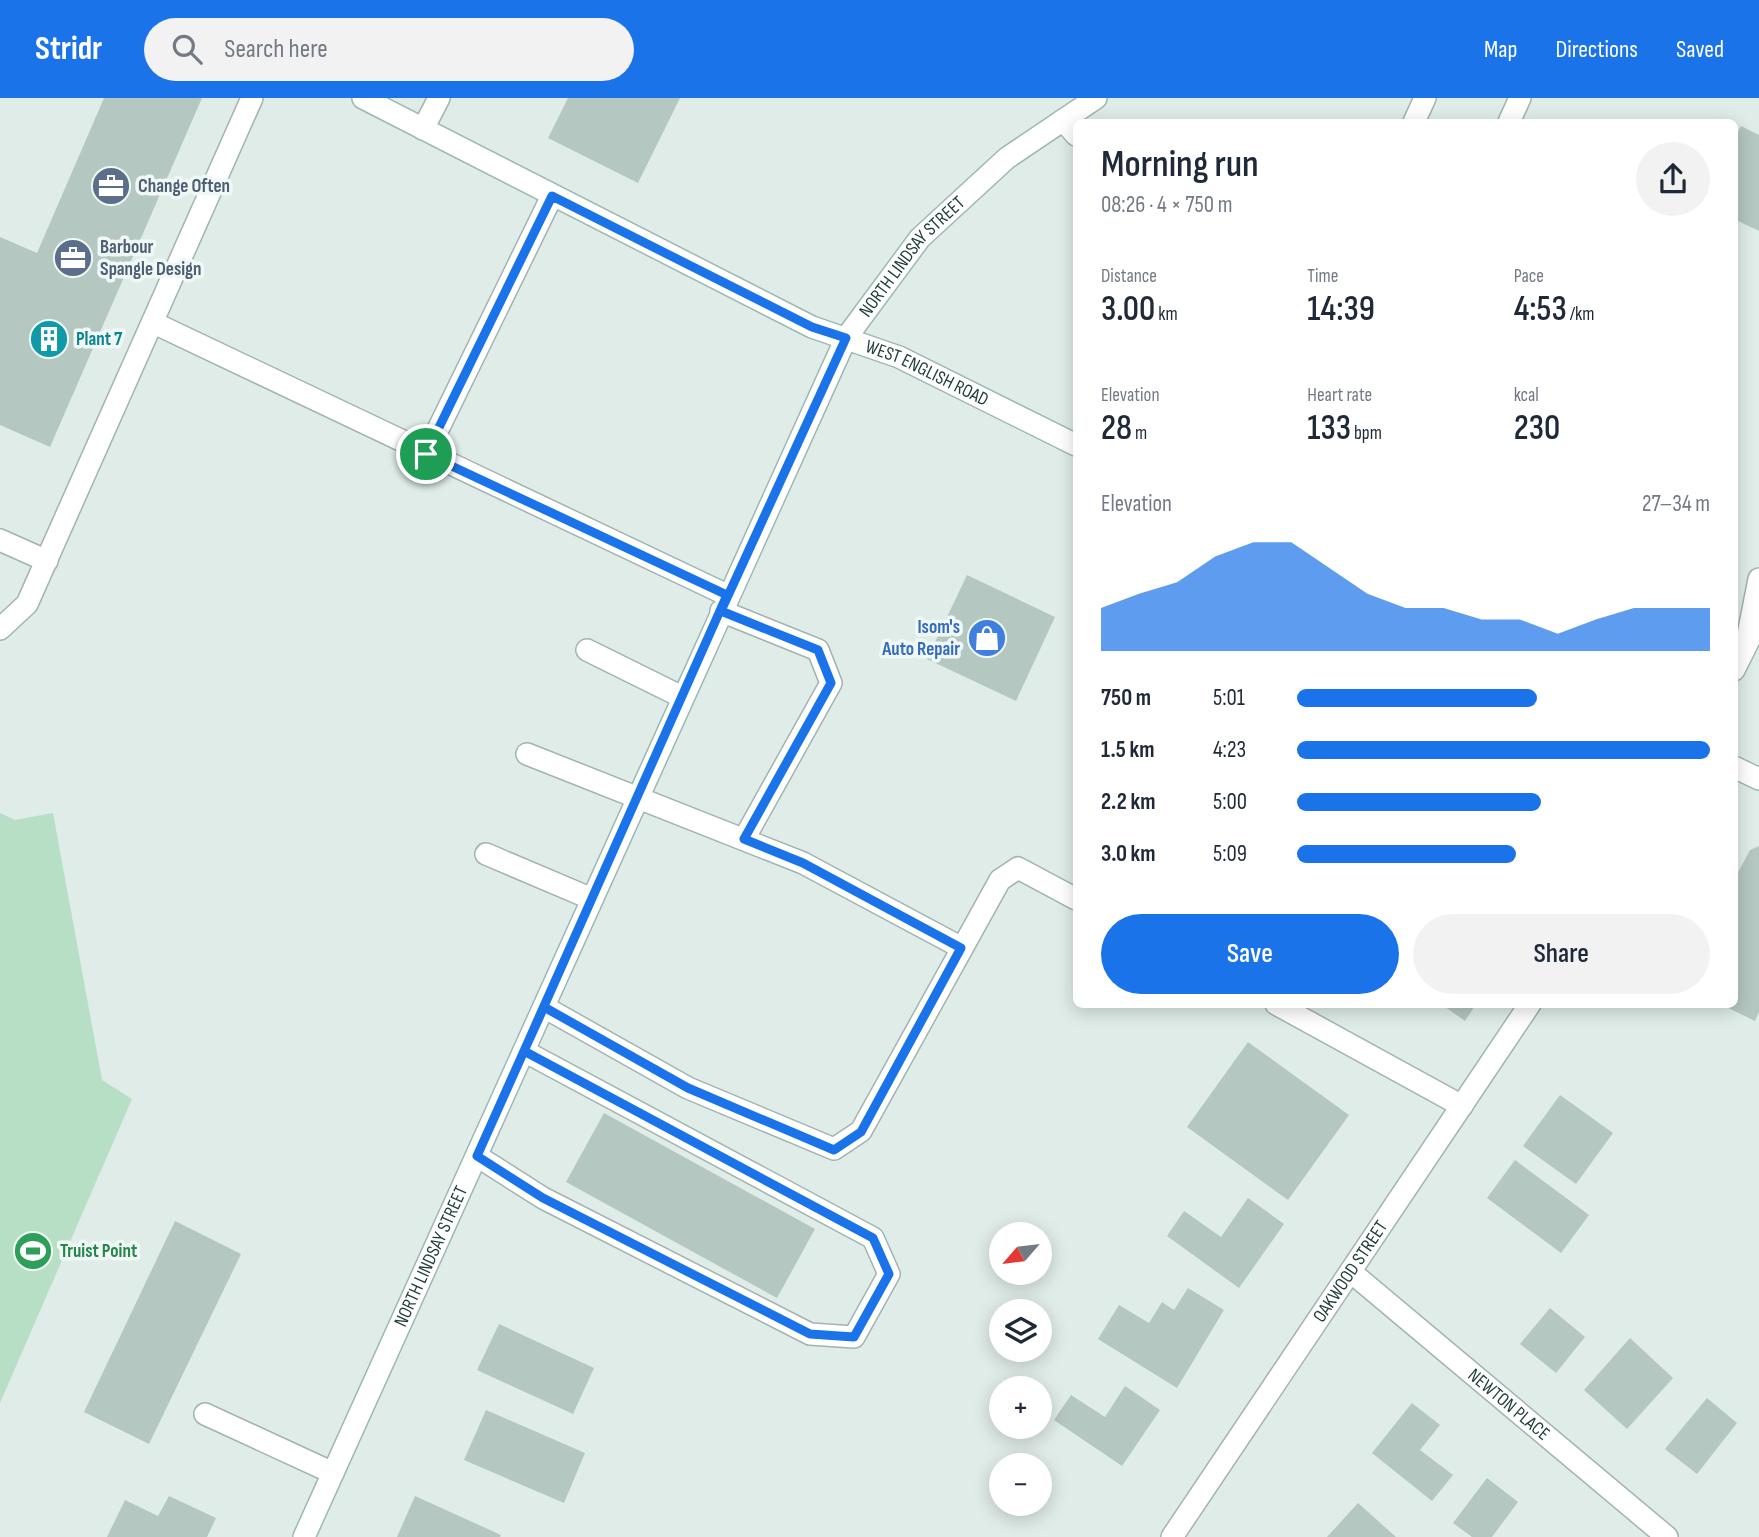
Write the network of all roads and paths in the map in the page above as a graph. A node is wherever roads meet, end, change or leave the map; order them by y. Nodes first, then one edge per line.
1 (252, 98) edge
2 (363, 98) edge
3 (439, 98) edge
4 (1096, 98) edge
5 (1425, 98) edge
6 (1520, 98) edge
7 (1077, 119) edge
8 (1415, 119) edge
9 (1510, 119) edge
10 (1070, 127) edge
11 (423, 129) junction
12 (552, 196) junction
13 (154, 323) junction
14 (846, 338) junction
15 (1073, 444) edge
16 (426, 454) junction
17 (0, 540) edge
18 (47, 561) junction
19 (1759, 579) edge
20 (724, 603) junction
21 (1759, 621) edge
22 (0, 629) edge
23 (1747, 640) junction
24 (587, 650) dead end
25 (1738, 661) edge
26 (682, 697) junction
27 (527, 754) dead end
28 (1738, 770) edge
29 (1759, 779) edge
30 (637, 798) junction
31 (744, 839) junction
32 (486, 853) dead end
33 (1073, 897) edge
34 (592, 899) junction
35 (961, 948) junction
36 (544, 1007) junction
37 (1283, 1008) edge
38 (1527, 1008) edge
39 (524, 1051) junction
40 (1462, 1106) junction
41 (477, 1156) junction
42 (1351, 1272) junction
43 (205, 1415) dead end
44 (333, 1473) junction
45 (304, 1537) edge
46 (1172, 1537) edge
47 (1667, 1537) edge

1 - 13 main road
2 - 11 main road, WEST ENGLISH ROAD
3 - 11 main road
4 - 7 main road, NORTH LINDSAY STREET
5 - 8 main road
6 - 9 main road
10 - 14 main road, NORTH LINDSAY STREET
11 - 12 main road, WEST ENGLISH ROAD
12 - 14 main road, WEST ENGLISH ROAD
12 - 16 main road
13 - 16 main road
13 - 18 main road
14 - 15 main road, WEST ENGLISH ROAD
14 - 20 main road, NORTH LINDSAY STREET
16 - 20 main road
17 - 18 main road
18 - 22 main road
19 - 23 main road
20 - 26 main road, NORTH LINDSAY STREET
20 - 31 main road
21 - 23 main road
23 - 25 main road
24 - 26 main road
26 - 30 main road, NORTH LINDSAY STREET
27 - 30 main road
28 - 29 main road
30 - 31 main road
30 - 34 main road, NORTH LINDSAY STREET
31 - 35 main road
32 - 34 main road
33 - 35 main road
34 - 36 main road, NORTH LINDSAY STREET
35 - 36 main road
36 - 39 main road, NORTH LINDSAY STREET
37 - 40 main road
38 - 40 main road, OAKWOOD STREET
39 - 41 main road, NORTH LINDSAY STREET
39 - 41 main road
40 - 42 main road, OAKWOOD STREET
41 - 44 main road, NORTH LINDSAY STREET
42 - 46 main road, OAKWOOD STREET
42 - 47 main road, NEWTON PLACE
43 - 44 main road
44 - 45 main road, NORTH LINDSAY STREET

